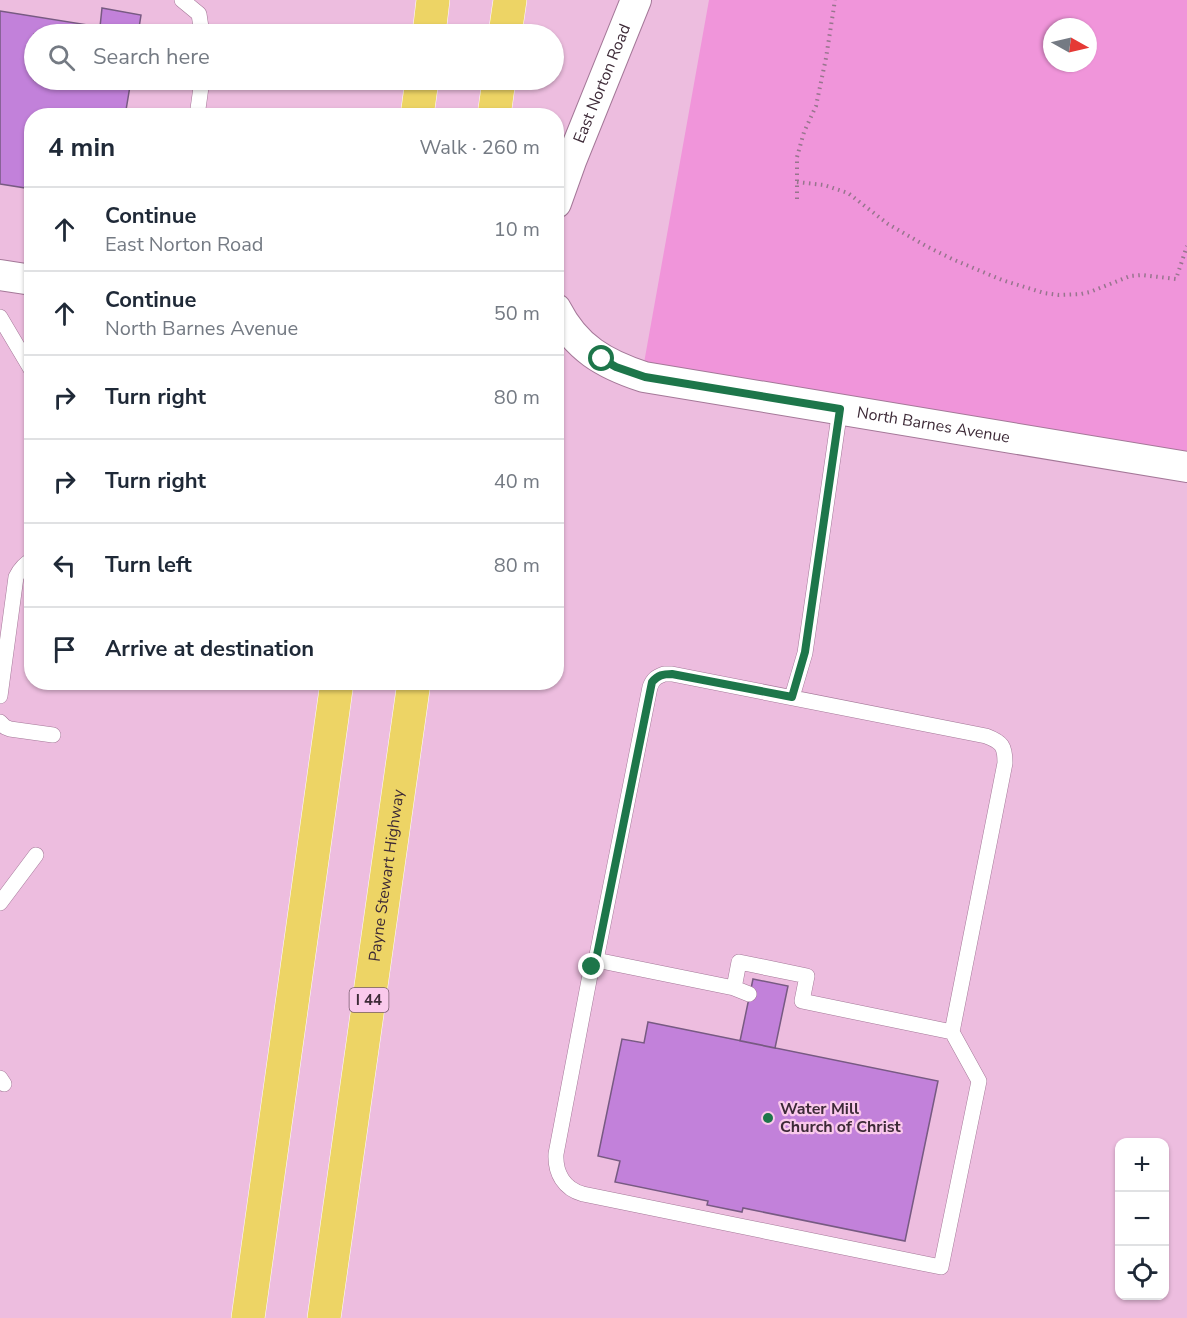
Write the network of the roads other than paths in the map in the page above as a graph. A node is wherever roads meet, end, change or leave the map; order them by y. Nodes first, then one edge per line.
1 (182, 0) edge
2 (434, 0) edge
3 (510, 0) edge
4 (636, 0) edge
5 (200, 24) edge
6 (430, 24) edge
7 (507, 24) edge
8 (201, 90) edge
9 (421, 90) edge
10 (498, 90) edge
11 (198, 108) edge
12 (418, 108) edge
13 (495, 108) edge
14 (564, 181) edge
15 (0, 275) edge
16 (24, 279) edge
17 (0, 317) edge
18 (564, 322) edge
19 (24, 358) edge
20 (840, 409) junction
21 (1187, 468) edge
22 (24, 564) edge
23 (336, 690) edge
24 (413, 690) edge
25 (0, 696) edge
26 (792, 697) junction
27 (0, 722) edge
28 (53, 735) dead end
29 (36, 855) dead end
30 (0, 903) edge
31 (596, 960) junction
32 (734, 988) junction
33 (749, 994) dead end
34 (802, 1001) junction
35 (786, 1002) dead end
36 (952, 1032) junction
37 (248, 1318) edge
38 (324, 1318) edge

1 - 5 lane
2 - 6 highway
3 - 7 highway
4 - 14 street, East Norton Road
8 - 11 lane
9 - 12 highway
10 - 13 highway
15 - 16 street
17 - 19 lane
18 - 20 street, North Barnes Avenue
20 - 21 street, North Barnes Avenue
20 - 26 lane
22 - 25 lane
23 - 37 highway
24 - 38 highway, Payne Stewart Highway / I 44
26 - 31 lane
26 - 36 lane
27 - 28 lane
29 - 30 lane
31 - 32 lane
31 - 36 lane
32 - 33 lane
32 - 34 lane
34 - 35 lane
34 - 36 lane

